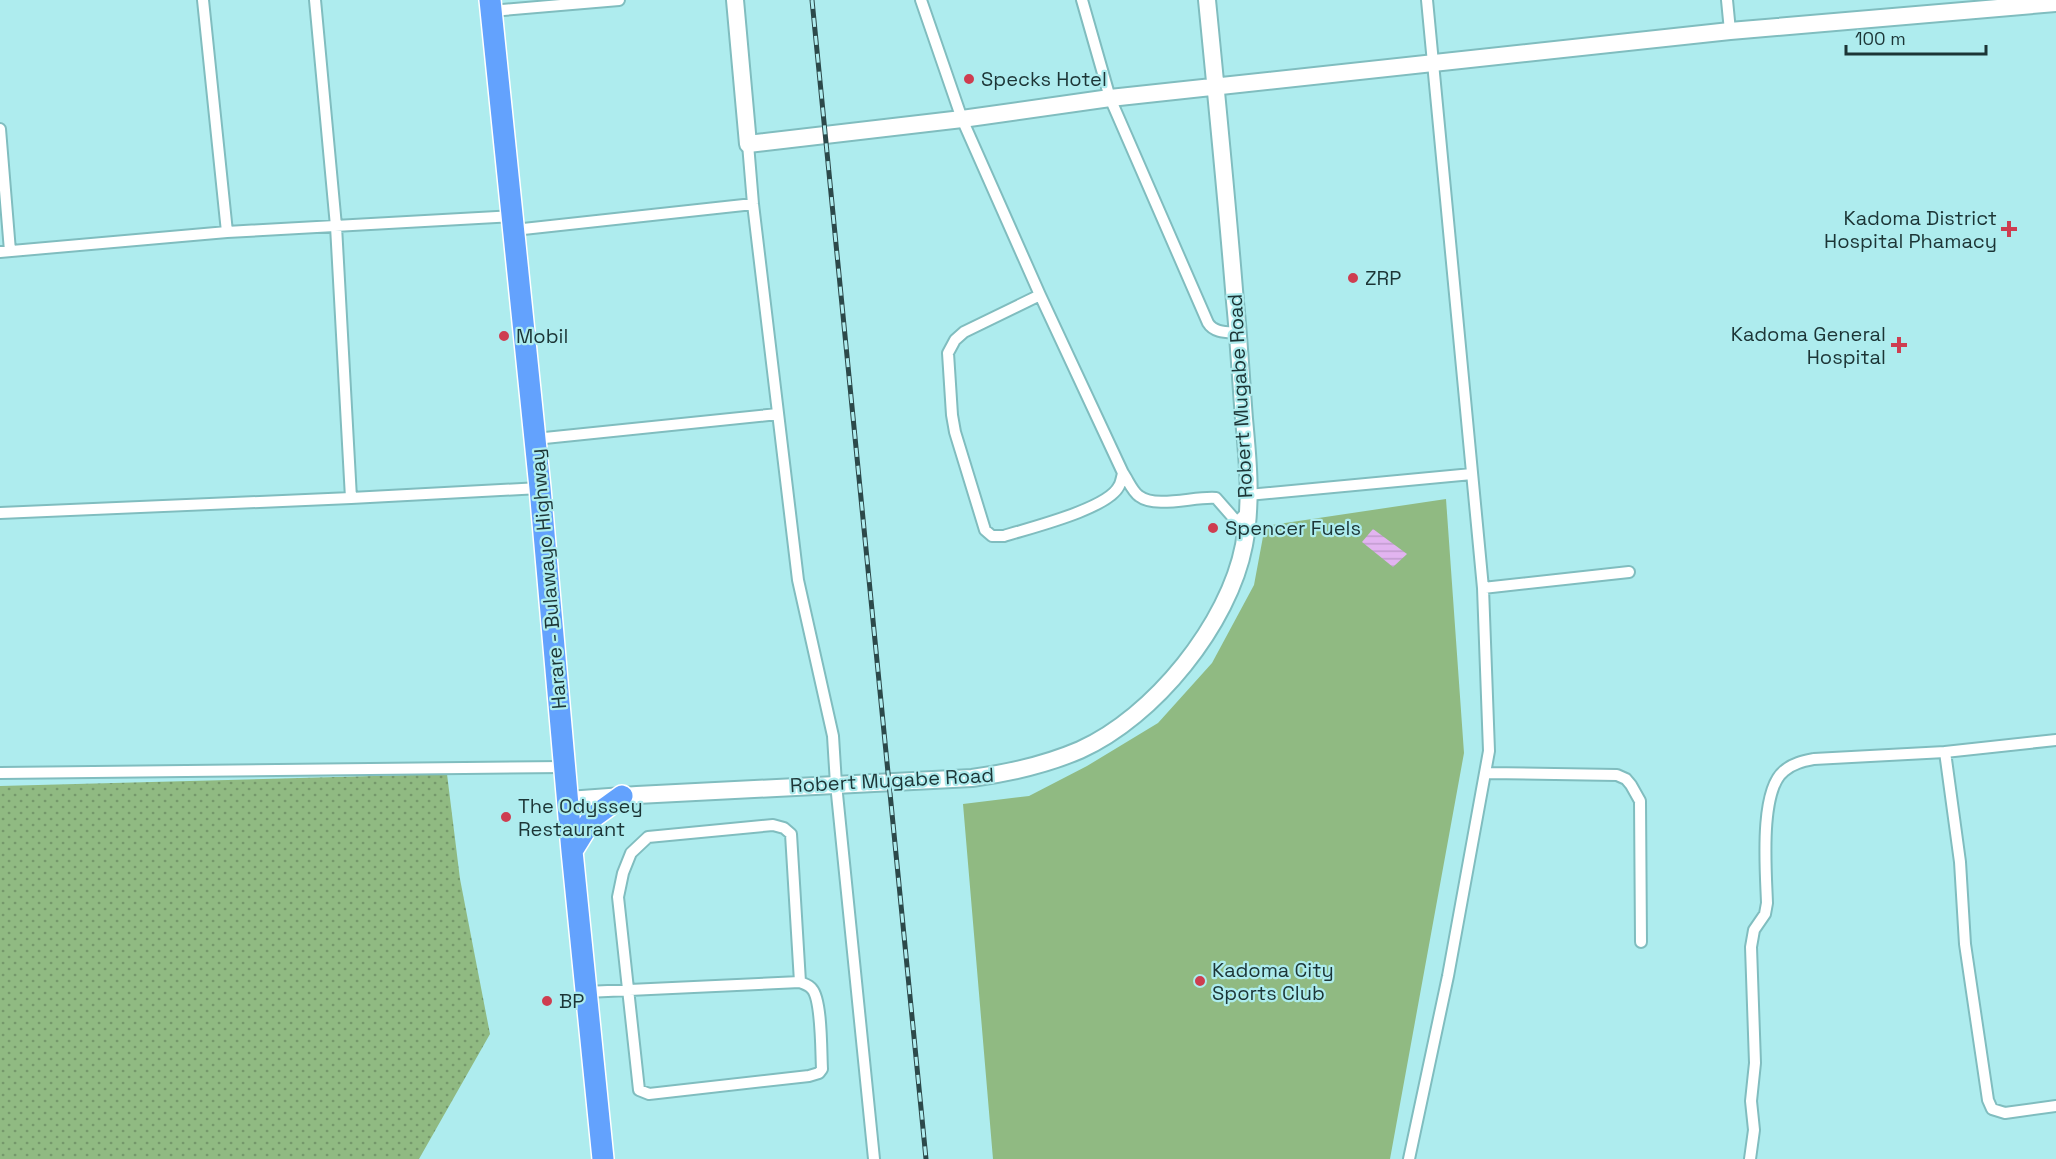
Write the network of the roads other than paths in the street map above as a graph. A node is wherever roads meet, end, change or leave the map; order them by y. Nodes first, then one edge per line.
1 (202, 0) edge
2 (315, 0) edge
3 (619, 0) edge
4 (735, 0) edge
5 (921, 0) edge
6 (1082, 0) edge
7 (1207, 0) edge
8 (1427, 0) edge
9 (1726, 0) edge
10 (2056, 3) edge
11 (491, 6) edge
12 (1730, 31) junction
13 (1434, 64) junction
14 (1216, 87) junction
15 (1110, 98) junction
16 (962, 119) junction
17 (0, 129) edge
18 (748, 144) junction
19 (753, 204) junction
20 (514, 223) junction
21 (336, 226) junction
22 (227, 232) junction
23 (5, 251) edge
24 (1040, 295) junction
25 (1238, 333) junction
26 (778, 414) junction
27 (535, 440) junction
28 (1123, 473) junction
29 (1472, 474) junction
30 (540, 488) junction
31 (1248, 495) junction
32 (351, 498) junction
33 (0, 513) edge
34 (1246, 513) junction
35 (1629, 572) dead end
36 (1483, 588) junction
37 (2056, 740) edge
38 (1945, 752) junction
39 (565, 766) junction
40 (0, 773) edge
41 (1486, 773) junction
42 (836, 784) junction
43 (622, 796) junction
44 (568, 800) junction
45 (572, 851) junction
46 (1641, 942) dead end
47 (800, 982) junction
48 (627, 989) junction
49 (586, 992) junction
50 (2056, 1106) edge
51 (603, 1159) edge
52 (874, 1159) edge
53 (1409, 1159) edge
54 (1750, 1159) edge

1 - 22 street
2 - 21 street
3 - 11 street
4 - 18 main road
5 - 16 street
6 - 15 street
7 - 14 main road, Robert Mugabe Road
8 - 13 street
9 - 12 street
10 - 12 main road
11 - 20 highway, Harare - Bulawayo Highway
12 - 13 main road
13 - 14 main road
13 - 29 street
14 - 15 main road
14 - 25 main road, Robert Mugabe Road
15 - 16 main road
15 - 25 street
16 - 18 main road
16 - 24 street
17 - 23 street
18 - 19 street
19 - 20 street
19 - 26 street
20 - 21 street
20 - 27 highway, Harare - Bulawayo Highway
21 - 22 street
21 - 32 street
22 - 23 street
24 - 28 street
24 - 28 street
25 - 31 main road, Robert Mugabe Road
26 - 27 street
26 - 42 street
27 - 30 highway, Harare - Bulawayo Highway
28 - 34 street
29 - 31 street
29 - 36 street
30 - 32 street
30 - 39 highway, Harare - Bulawayo Highway
31 - 34 main road, Robert Mugabe Road
32 - 33 street
34 - 42 main road, Robert Mugabe Road
35 - 36 street
36 - 41 street
37 - 38 street
38 - 50 street
38 - 54 street
39 - 40 street
39 - 44 highway, Harare - Bulawayo Highway
41 - 46 street
41 - 53 street
42 - 43 main road, Robert Mugabe Road
42 - 52 street
43 - 44 main road, Robert Mugabe Road
43 - 45 highway
44 - 45 highway, Harare - Bulawayo Highway
45 - 49 highway, Harare - Bulawayo Highway
47 - 48 street
47 - 48 street
47 - 48 street
48 - 49 street
49 - 51 highway, Harare - Bulawayo Highway

